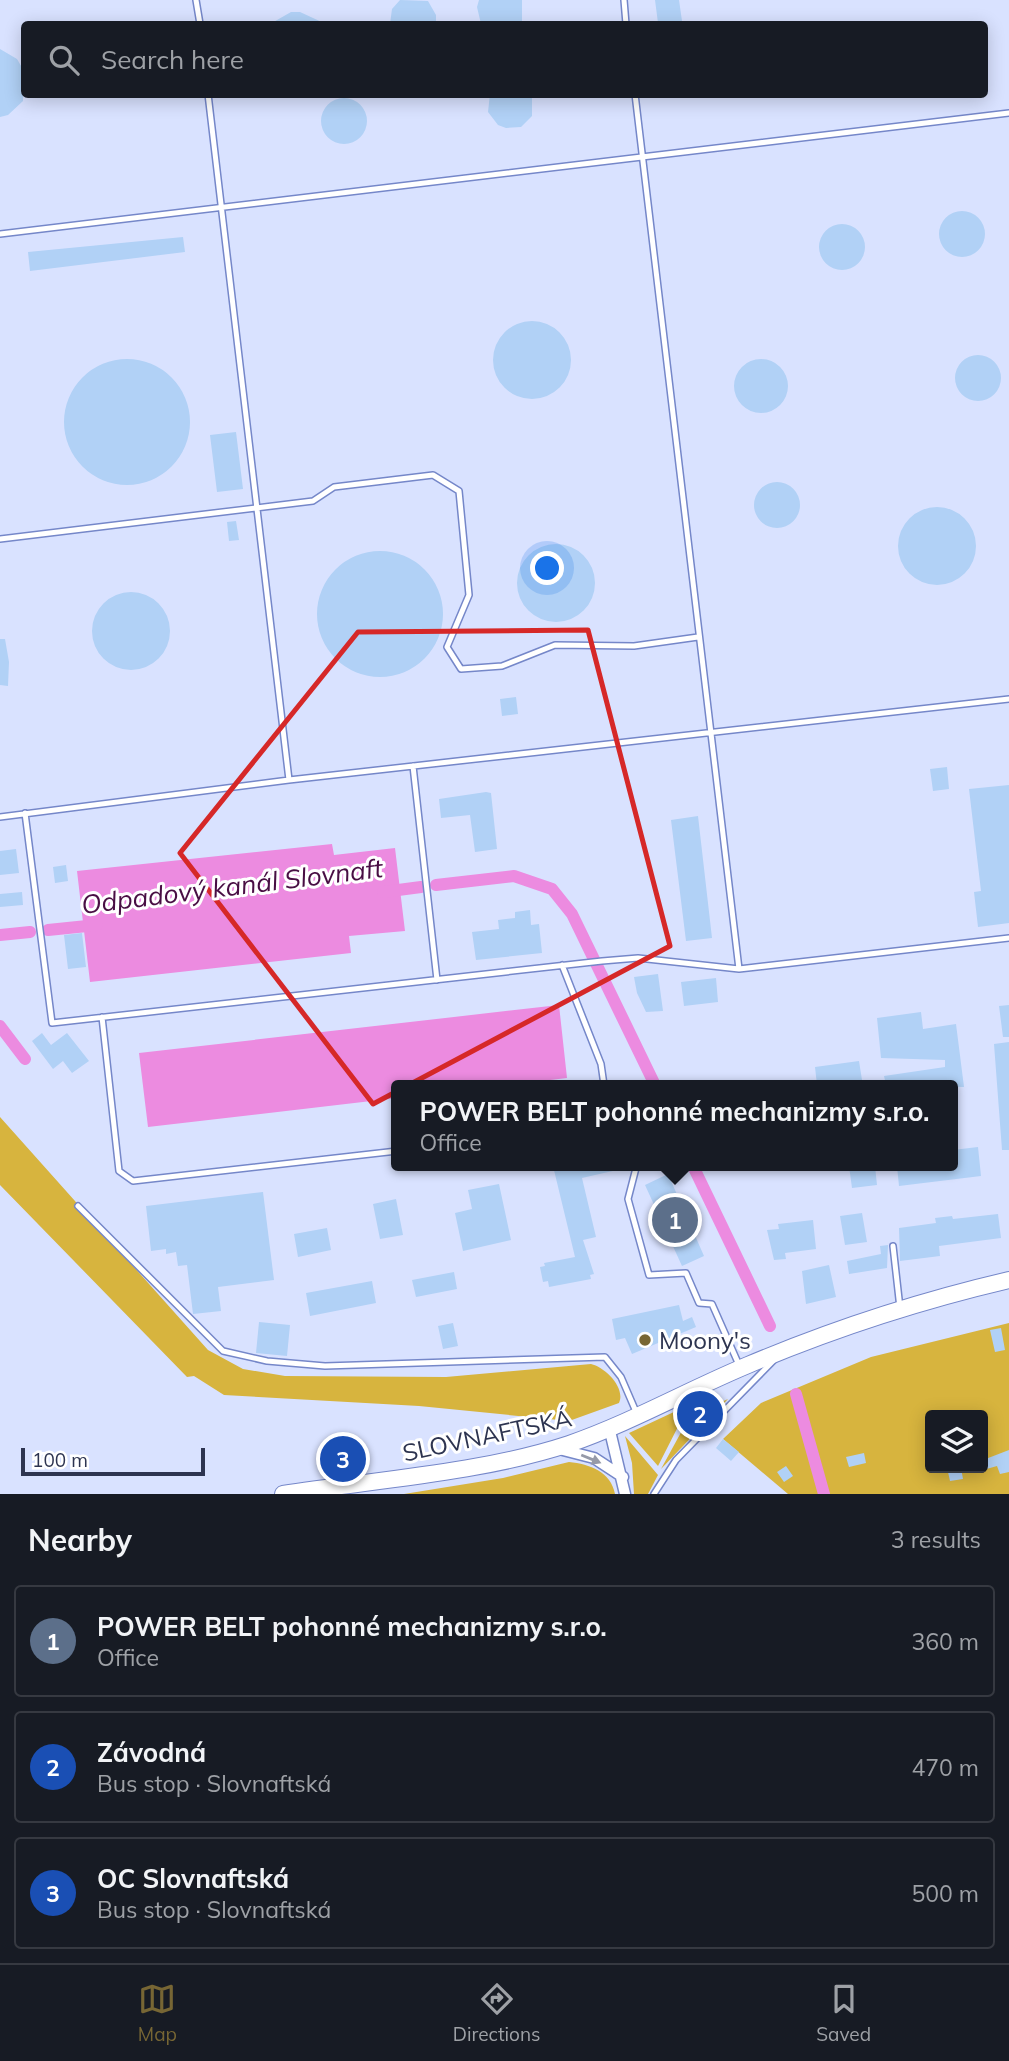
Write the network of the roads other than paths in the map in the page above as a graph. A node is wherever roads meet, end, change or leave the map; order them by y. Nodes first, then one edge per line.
1 (196, 0) edge
2 (624, 0) edge
3 (200, 21) edge
4 (626, 21) edge
5 (209, 98) edge
6 (635, 98) edge
7 (1009, 113) edge
8 (642, 156) junction
9 (223, 206) junction
10 (0, 234) edge
11 (257, 509) junction
12 (0, 539) edge
13 (698, 637) junction
14 (1009, 699) edge
15 (709, 732) junction
16 (413, 766) junction
17 (289, 780) junction
18 (25, 813) junction
19 (0, 817) edge
20 (1009, 939) edge
21 (562, 965) junction
22 (739, 969) junction
23 (437, 981) junction
24 (102, 1017) junction
25 (603, 1080) edge
26 (391, 1152) edge
27 (635, 1171) edge
28 (78, 1206) dead end
29 (112, 1228) dead end
30 (104, 1232) junction
31 (893, 1246) dead end
32 (1009, 1280) edge
33 (900, 1308) junction
34 (783, 1351) junction
35 (740, 1368) junction
36 (637, 1414) junction
37 (609, 1427) junction
38 (556, 1448) junction
39 (623, 1477) junction
40 (305, 1492) edge
41 (283, 1494) edge
42 (625, 1494) edge
43 (653, 1494) edge

1 - 3 lane
2 - 4 lane
5 - 9 lane
6 - 8 lane
7 - 8 lane
8 - 9 lane
8 - 13 lane
9 - 10 lane
9 - 11 lane
11 - 12 lane
11 - 13 lane
11 - 17 lane
13 - 15 lane
14 - 15 lane
15 - 16 lane
15 - 22 lane
16 - 17 lane
16 - 23 lane
17 - 18 lane
18 - 19 lane
18 - 24 lane
20 - 22 lane
21 - 22 lane
21 - 23 lane
21 - 25 lane
23 - 24 lane
24 - 26 lane
27 - 35 lane
28 - 30 lane
29 - 30 lane
30 - 36 lane
31 - 33 lane
32 - 33 main road, SLOVNAFTSKÁ
33 - 34 main road, SLOVNAFTSKÁ
34 - 35 main road, SLOVNAFTSKÁ
34 - 43 lane
35 - 36 main road, SLOVNAFTSKÁ
36 - 37 main road, SLOVNAFTSKÁ
37 - 38 main road, SLOVNAFTSKÁ
37 - 39 street
38 -> 39 street
38 - 40 main road, SLOVNAFTSKÁ
39 - 42 street
40 - 41 main road, SLOVNAFTSKÁ

